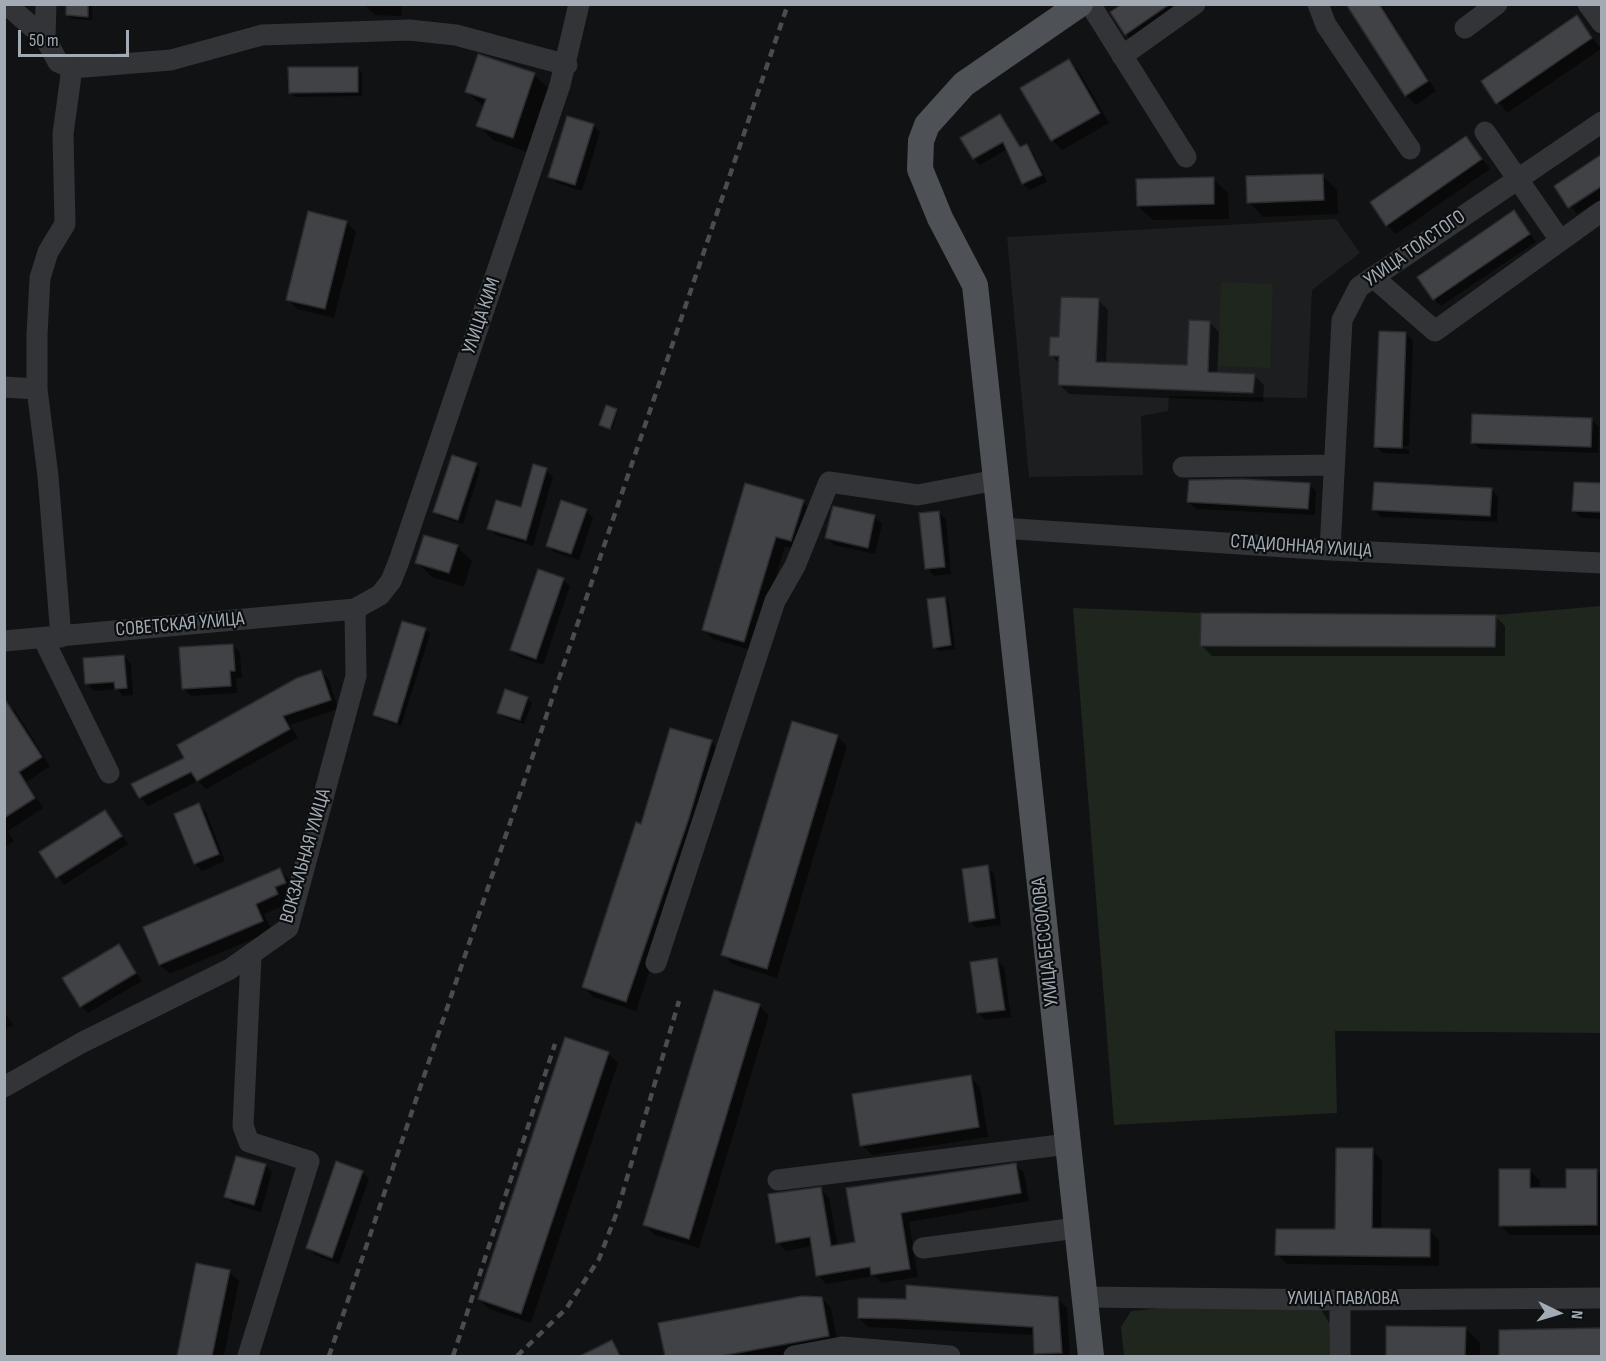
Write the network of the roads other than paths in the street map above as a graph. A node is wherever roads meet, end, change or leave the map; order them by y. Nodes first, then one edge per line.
1 (6, 4) edge
2 (46, 4) edge
3 (579, 4) edge
4 (1080, 4) edge
5 (1090, 4) edge
6 (1195, 4) edge
7 (1318, 4) edge
8 (1497, 4) edge
9 (1588, 4) edge
10 (1602, 23) edge
11 (1466, 28) dead end
12 (45, 38) junction
13 (1122, 56) junction
14 (567, 65) junction
15 (72, 68) junction
16 (1602, 122) edge
17 (1485, 132) dead end
18 (1410, 149) dead end
19 (1186, 157) dead end
20 (1517, 179) junction
21 (1602, 211) edge
22 (1581, 225) junction
23 (1602, 231) edge
24 (1560, 240) junction
25 (1373, 277) junction
26 (4, 387) edge
27 (37, 389) junction
28 (1334, 465) junction
29 (1183, 467) dead end
30 (996, 480) junction
31 (1001, 528) junction
32 (1330, 550) junction
33 (1602, 563) edge
34 (355, 609) junction
35 (52, 638) junction
36 (4, 641) edge
37 (109, 772) dead end
38 (251, 957) junction
39 (656, 963) dead end
40 (4, 1087) edge
41 (1068, 1144) junction
42 (778, 1180) dead end
43 (1077, 1228) junction
44 (923, 1248) dead end
45 (1084, 1297) junction
46 (1602, 1298) edge
47 (1340, 1300) junction
48 (248, 1356) edge
49 (794, 1356) edge
50 (950, 1356) edge
51 (1091, 1356) edge
52 (1340, 1356) edge

1 - 12 street
2 - 12 street
3 - 14 street, УЛИЦА КИМ
4 - 30 main road, УЛИЦА БЕССОЛОВА
5 - 13 street
6 - 13 street
7 - 18 street
8 - 11 street
9 - 10 street
12 - 15 street
13 - 19 street
14 - 15 street
14 - 34 street, УЛИЦА КИМ
15 - 27 street
16 - 20 street, УЛИЦА ТОЛСТОГО
17 - 20 street
20 - 24 street
20 - 25 street, УЛИЦА ТОЛСТОГО
21 - 22 street
22 - 23 street
22 - 24 street
24 - 25 street
25 - 28 street, УЛИЦА ТОЛСТОГО
26 - 27 street
27 - 35 street
28 - 29 street
28 - 32 street, УЛИЦА ТОЛСТОГО
30 - 31 main road, УЛИЦА БЕССОЛОВА
30 - 39 street
31 - 32 street, СТАДИОННАЯ УЛИЦА
31 - 41 main road, УЛИЦА БЕССОЛОВА
32 - 33 street, СТАДИОННАЯ УЛИЦА
34 - 35 street, СОВЕТСКАЯ УЛИЦА
34 - 38 street, ВОКЗАЛЬНАЯ УЛИЦА
35 - 36 street, СОВЕТСКАЯ УЛИЦА
35 - 37 street
38 - 40 street, ВОКЗАЛЬНАЯ УЛИЦА
38 - 48 street
41 - 42 street
41 - 43 main road, УЛИЦА БЕССОЛОВА
43 - 44 street
43 - 45 main road, УЛИЦА БЕССОЛОВА
45 - 47 street, УЛИЦА ПАВЛОВА
45 - 51 main road, УЛИЦА БЕССОЛОВА
46 - 47 street, УЛИЦА ПАВЛОВА
47 - 52 street
49 - 50 street

